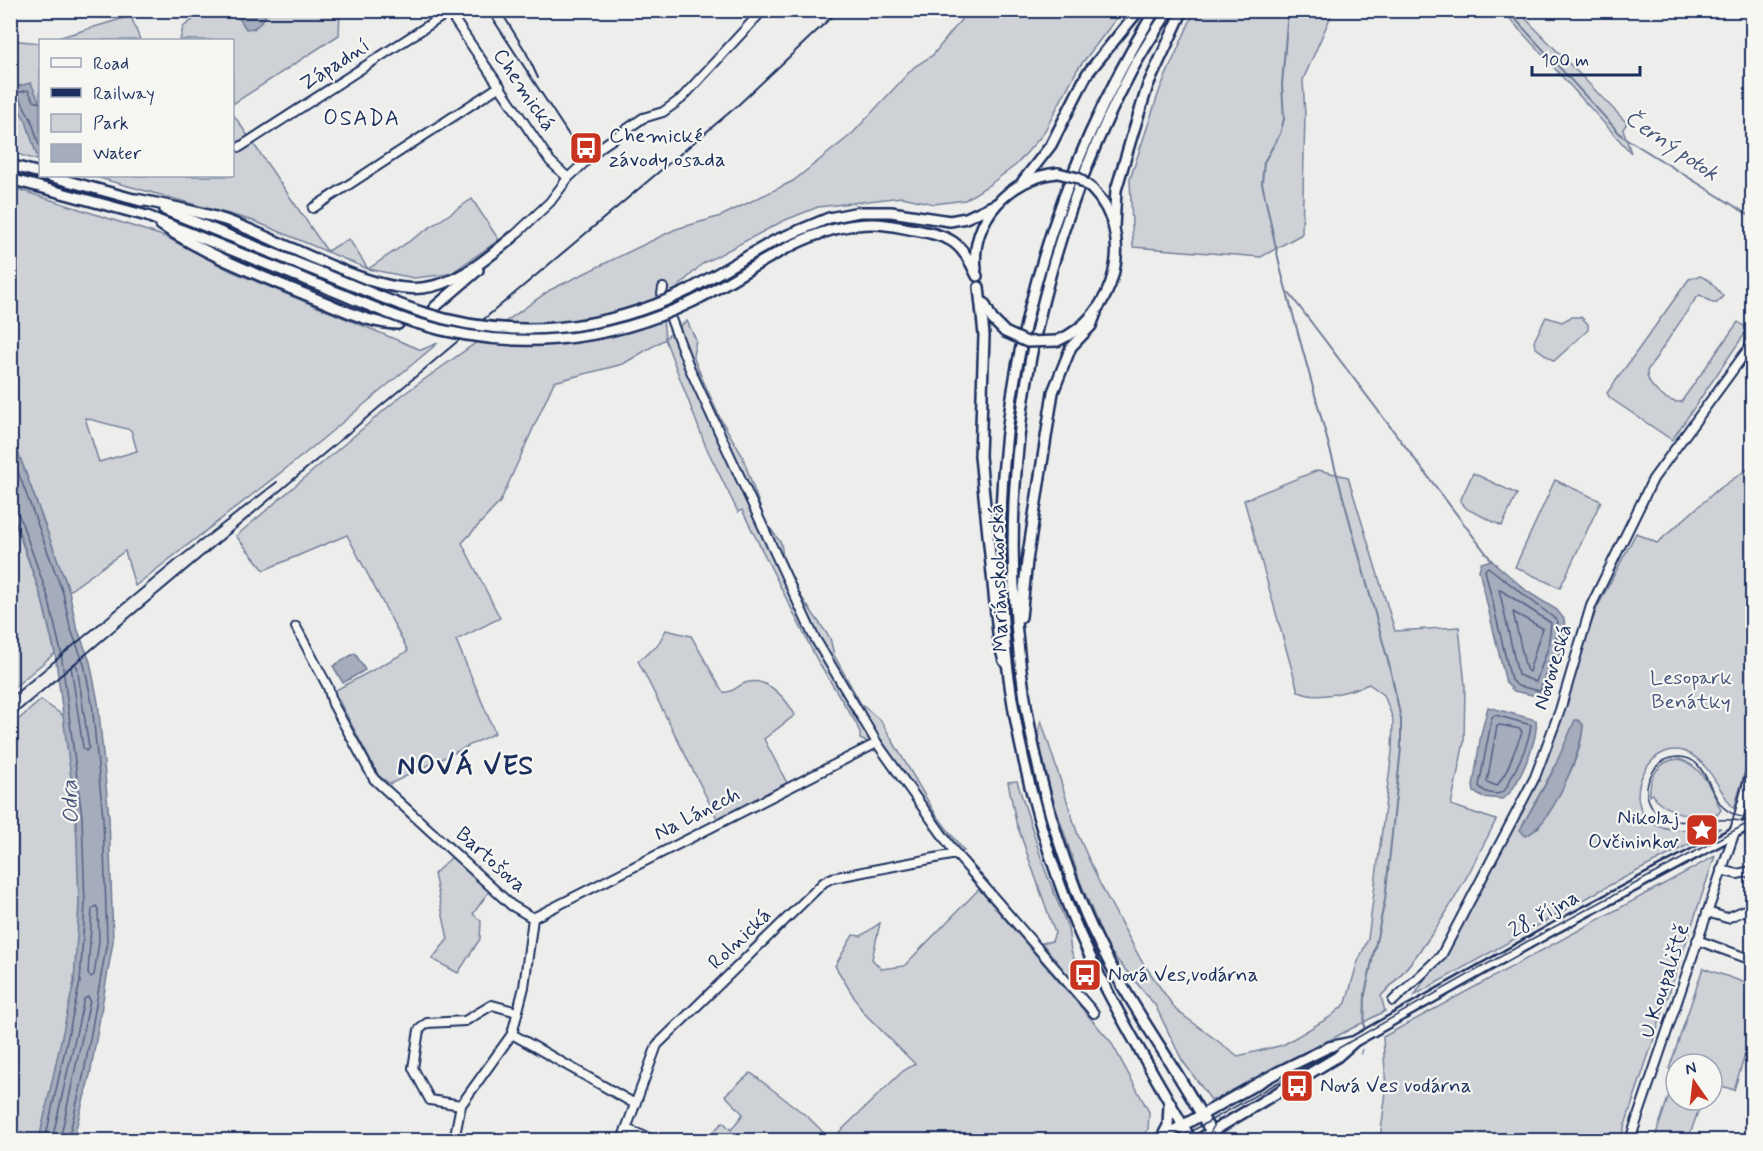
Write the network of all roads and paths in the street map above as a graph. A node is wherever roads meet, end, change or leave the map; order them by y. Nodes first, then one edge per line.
1 (763, 10) edge
2 (1139, 10) edge
3 (1155, 10) edge
4 (1169, 10) edge
5 (1183, 10) edge
6 (449, 12) joint
7 (500, 86) junction
8 (240, 147) dead end
9 (10, 165) edge
10 (39, 173) edge
11 (53, 177) edge
12 (568, 178) junction
13 (10, 179) edge
14 (1023, 182) junction
15 (136, 199) junction
16 (996, 204) junction
17 (313, 208) dead end
18 (147, 216) junction
19 (1114, 226) junction
20 (513, 237) junction
21 (976, 276) junction
22 (979, 287) junction
23 (435, 308) dead end
24 (1096, 313) junction
25 (671, 319) dead end
26 (398, 324) dead end
27 (1752, 344) edge
28 (296, 627) dead end
29 (1020, 673) junction
30 (1008, 675) junction
31 (877, 743) junction
32 (1752, 768) edge
33 (1752, 823) edge
34 (1734, 834) junction
35 (956, 854) junction
36 (1721, 870) junction
37 (1752, 871) edge
38 (1752, 907) edge
39 (1707, 912) junction
40 (533, 918) junction
41 (1697, 940) junction
42 (1752, 960) edge
43 (1393, 1001) dead end
44 (517, 1012) junction
45 (1094, 1013) dead end
46 (512, 1034) junction
47 (1355, 1041) junction
48 (1167, 1100) junction
49 (636, 1104) junction
50 (461, 1105) junction
51 (1202, 1115) junction
52 (1183, 1126) junction
53 (626, 1129) junction
54 (1213, 1136) edge
55 (1159, 1139) edge
56 (454, 1140) edge
57 (622, 1140) edge
58 (654, 1140) edge
59 (1191, 1140) edge
60 (1198, 1140) edge
61 (1630, 1140) edge

1 - 12 street
2 - 14 main road
3 - 30 main road, Mariánskohorská
4 - 29 main road, Mariánskohorská
5 - 19 main road
6 - 7 street, Chemická
6 - 8 street, Západní
7 - 12 street, Chemická
7 - 17 street
9 - 10 main road
11 - 15 main road
12 - 20 street
13 - 18 main road
14 - 16 main road
14 - 19 main road, bridge
15 - 16 main road, bridge
15 - 20 main road
16 - 21 main road
18 - 21 main road, bridge
18 - 26 main road
19 - 24 main road
20 - 23 main road
21 - 22 main road
22 - 24 main road, bridge
22 - 30 main road
24 - 29 main road
25 - 31 street
27 - 43 street, Novoveská
28 - 40 street, Bartošova
29 - 51 main road, Mariánskohorská
30 - 48 main road, Mariánskohorská
31 - 35 street
31 - 40 street, Na Lánech
32 - 34 street, U Koupaliště
33 - 34 main road, 28. října
34 - 36 street, U Koupaliště
34 - 47 main road, 28. října
35 - 45 street
35 - 49 street, Rolnická
36 - 37 street
36 - 39 street, U Koupaliště
38 - 39 street
39 - 41 street, U Koupaliště
40 - 44 street, Bartošova
41 - 42 street
41 - 61 street, U Koupaliště
44 - 46 street, Bartošova
44 - 50 street
46 - 49 street
46 - 50 street, Bartošova
47 - 51 main road, 28. října
47 - 54 main road, 28. října
48 - 52 main road, Mariánskohorská
48 - 55 main road
49 - 53 street, Rolnická
50 - 56 street, Bartošova
51 - 52 main road, 28. října
51 - 54 main road, Mariánskohorská
52 - 55 main road, 28. října
52 - 59 main road, Mariánskohorská
53 - 57 street, Rolnická
53 - 58 street
54 - 60 main road, 28. října

